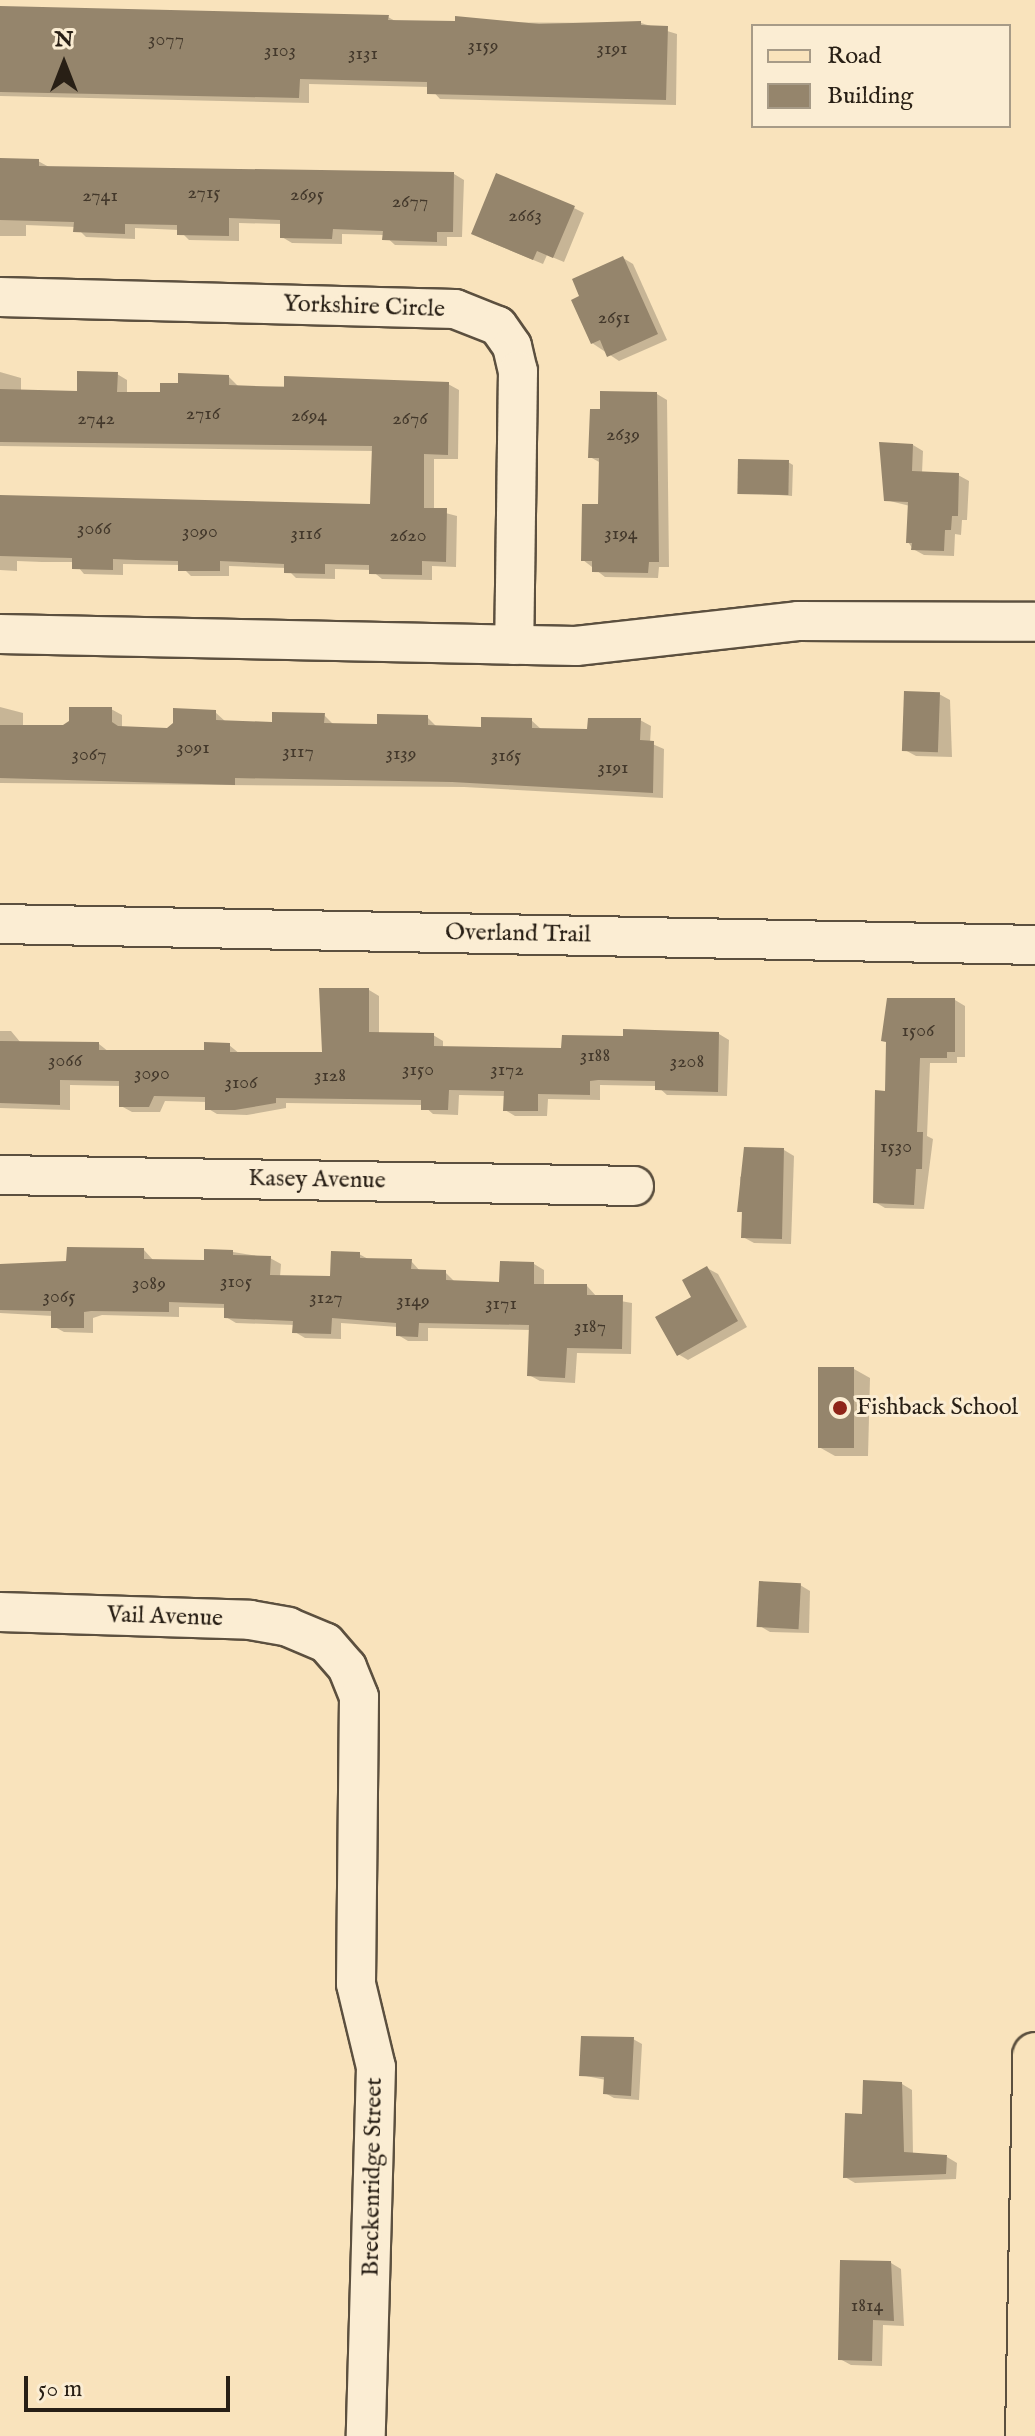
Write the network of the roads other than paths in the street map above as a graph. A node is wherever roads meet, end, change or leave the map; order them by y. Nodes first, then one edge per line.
1 (0, 297) edge
2 (1035, 622) edge
3 (0, 634) edge
4 (514, 645) junction
5 (0, 924) edge
6 (1035, 945) edge
7 (0, 1175) edge
8 (634, 1186) dead end
9 (0, 1612) edge
10 (326, 1643) joint
11 (1035, 2055) edge
12 (366, 2436) edge
13 (1028, 2436) edge

1 - 4 street, Yorkshire Circle
2 - 4 street
3 - 4 street
5 - 6 street, Overland Trail
7 - 8 street, Kasey Avenue
9 - 10 street, Vail Avenue
10 - 12 street, Breckenridge Street
11 - 13 main road

